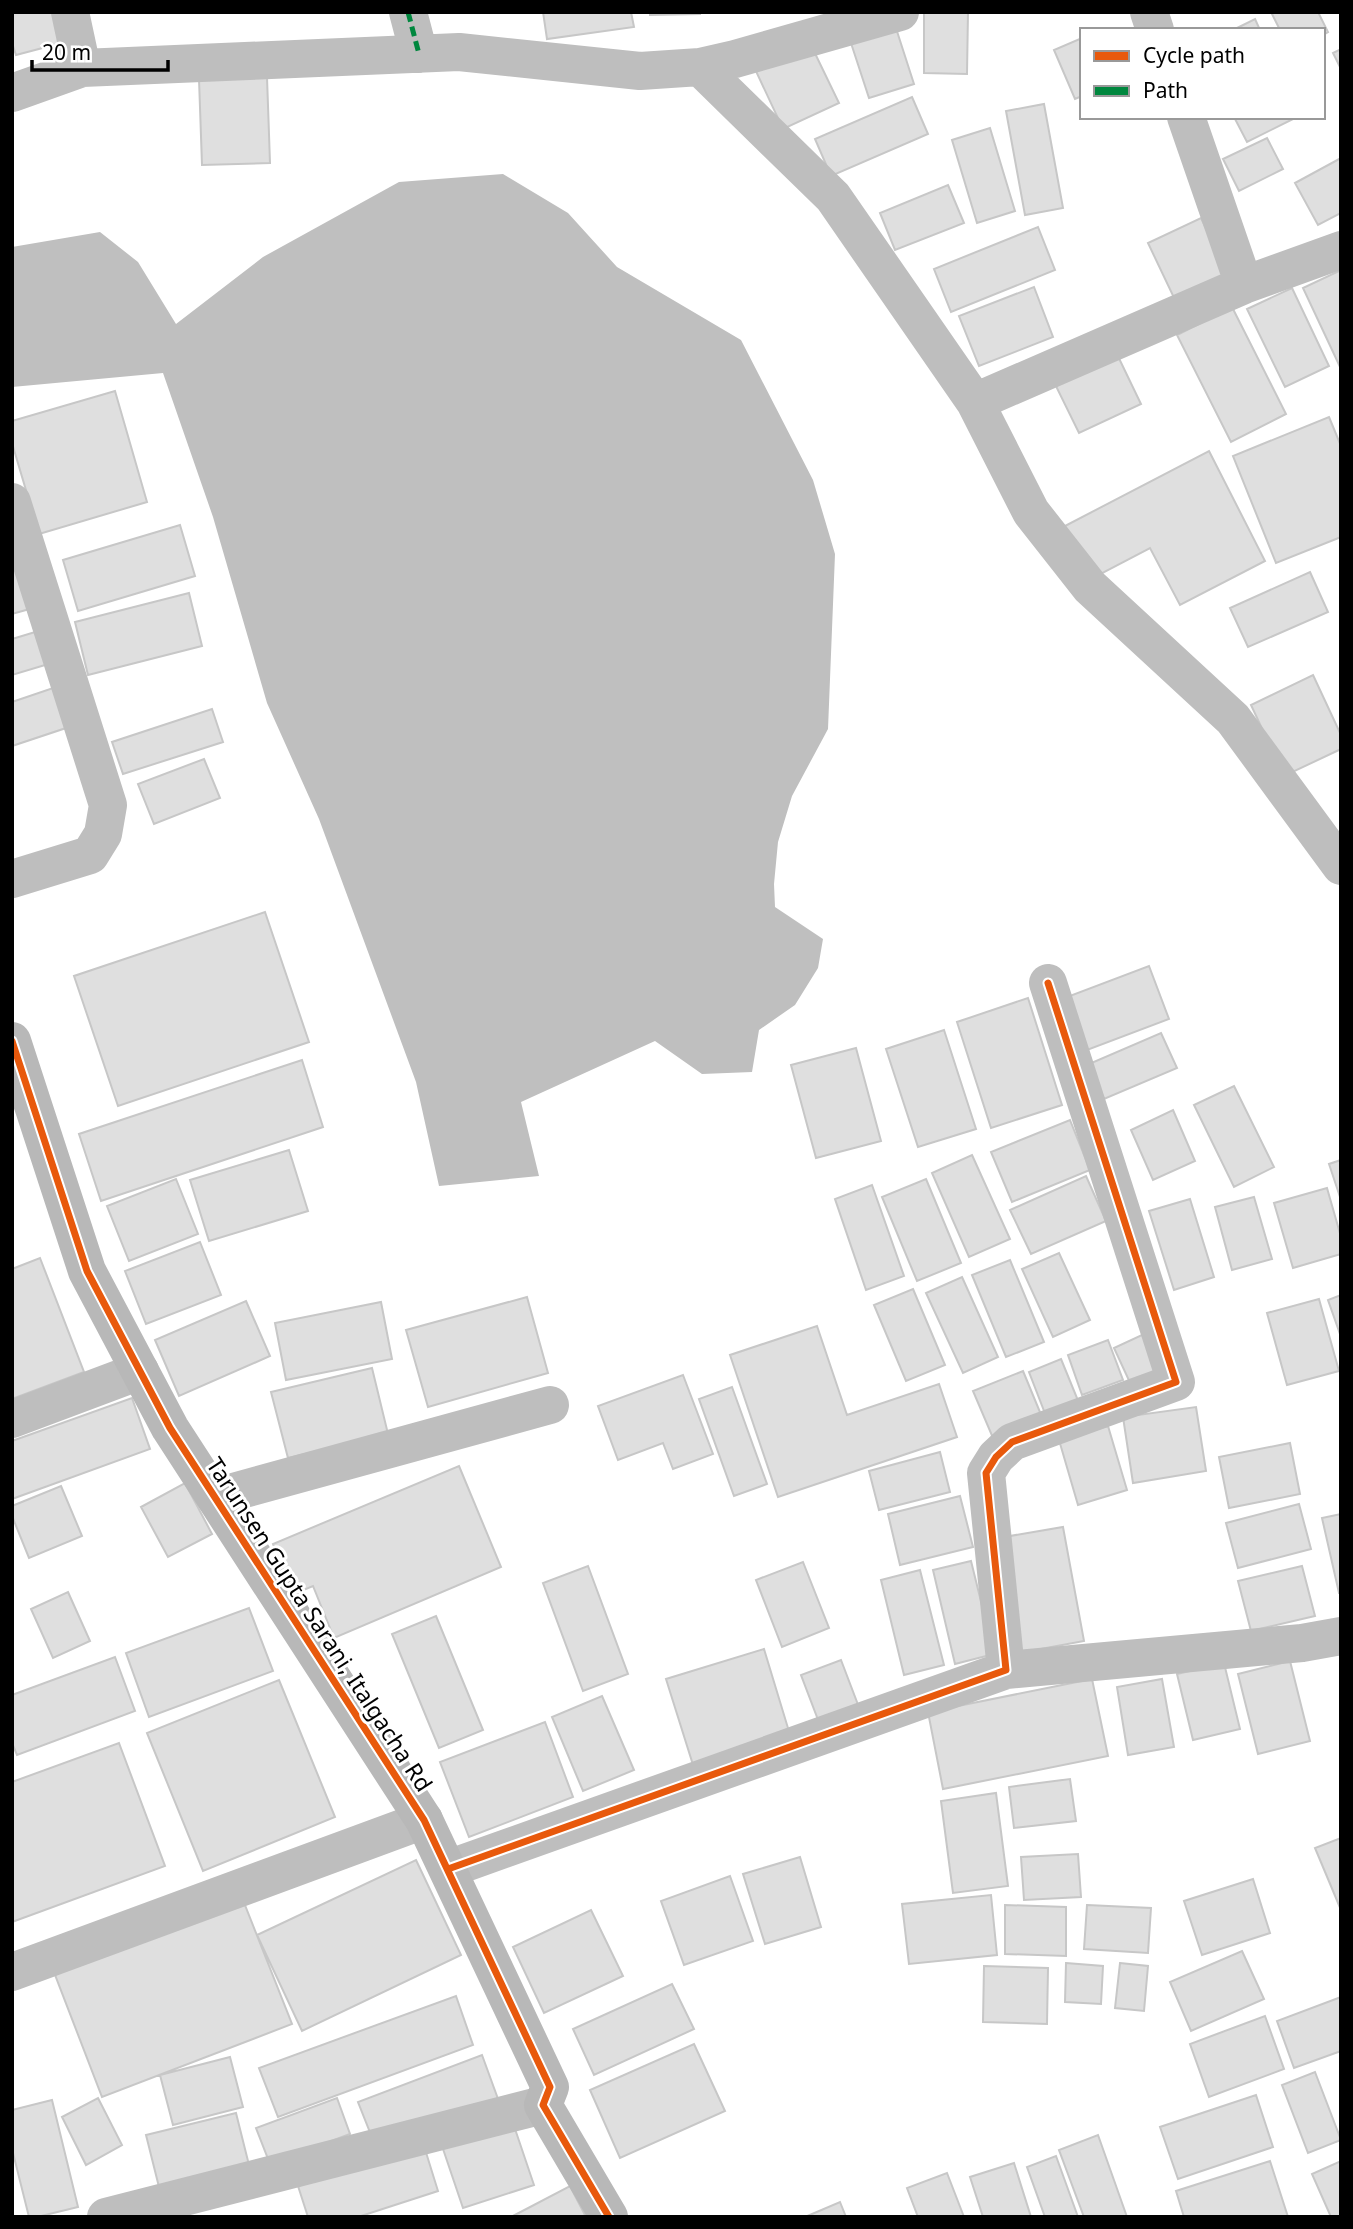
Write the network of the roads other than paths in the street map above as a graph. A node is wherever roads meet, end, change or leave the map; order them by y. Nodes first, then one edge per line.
1 (70, 12) edge
2 (408, 12) edge
3 (900, 12) edge
4 (419, 54) junction
5 (700, 67) junction
6 (82, 68) junction
7 (12, 93) edge
8 (1186, 119) edge
9 (1341, 250) edge
10 (1244, 285) junction
11 (975, 402) junction
12 (12, 502) edge
13 (1341, 866) edge
14 (12, 879) edge
15 (1048, 983) dead end
16 (12, 1041) edge
17 (140, 1371) junction
18 (550, 1405) dead end
19 (12, 1419) edge
20 (215, 1497) junction
21 (1341, 1636) edge
22 (1006, 1670) junction
23 (424, 1820) junction
24 (448, 1869) junction
25 (12, 1972) edge
26 (543, 2105) junction
27 (106, 2217) edge
28 (609, 2217) edge

1 - 6 street
2 - 4 street
3 - 5 street
4 - 5 street
4 - 6 street
5 - 11 street
6 - 7 street
8 - 10 street
9 - 10 street
10 - 11 street
11 - 13 street
12 - 14 street
15 - 22 street
16 - 17 street, Tarunsen Gupta Sarani, Italgacha Rd
17 - 19 street
17 - 20 street, Tarunsen Gupta Sarani, Italgacha Rd
18 - 20 street
20 - 23 street, Tarunsen Gupta Sarani, Italgacha Rd
21 - 22 street
22 - 24 street
23 - 24 street, Tarunsen Gupta Sarani, Italgacha Rd
23 - 25 street
24 - 26 street, Tarunsen Gupta Sarani, Italgacha Rd
26 - 27 street
26 - 28 street

